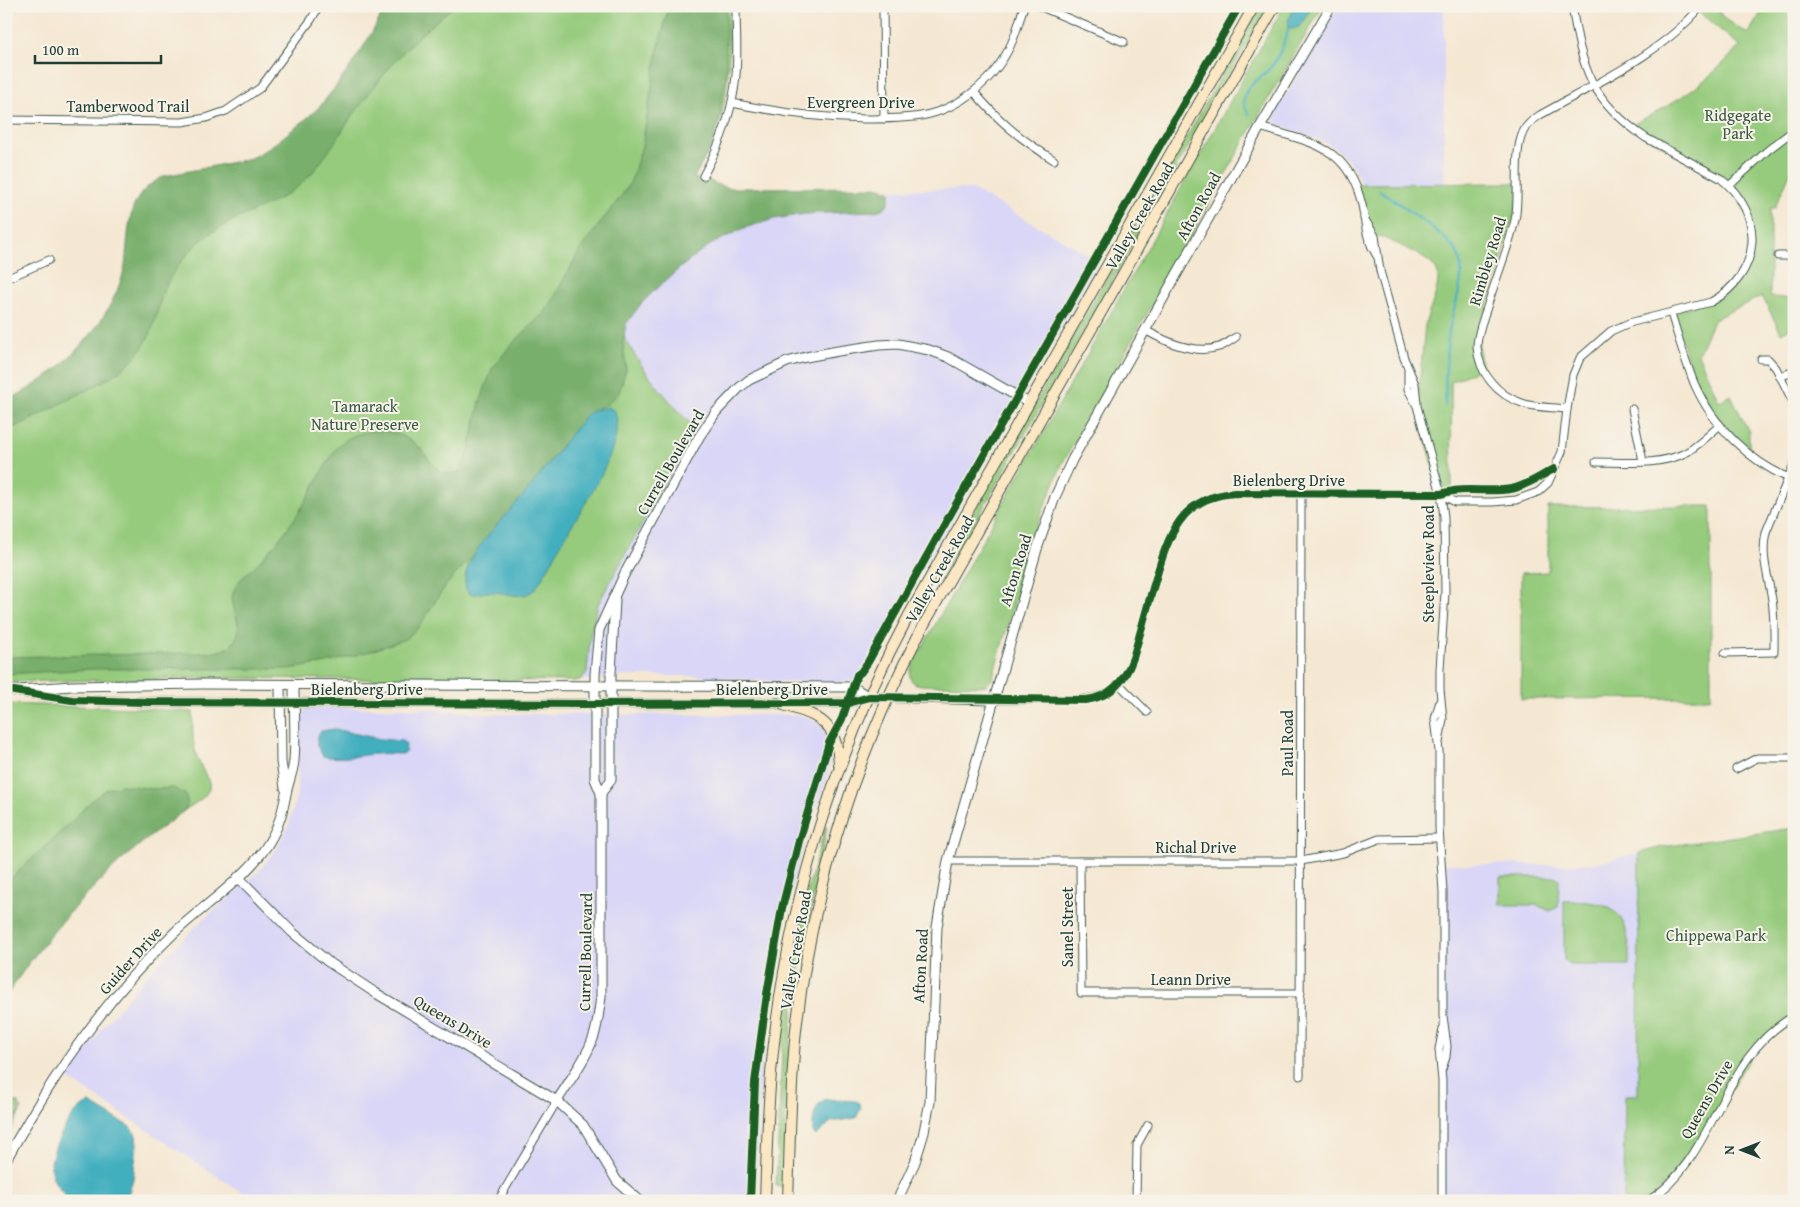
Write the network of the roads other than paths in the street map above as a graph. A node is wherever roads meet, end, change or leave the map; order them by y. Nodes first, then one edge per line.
1 (319, 6) edge
2 (736, 6) edge
3 (883, 6) edge
4 (1024, 6) edge
5 (1039, 6) edge
6 (1254, 6) edge
7 (1275, 6) edge
8 (1331, 6) edge
9 (1572, 6) edge
10 (1701, 6) edge
11 (1124, 42) dead end
12 (1593, 84) junction
13 (974, 92) junction
14 (732, 103) junction
15 (884, 119) junction
16 (6, 120) edge
17 (1260, 127) junction
18 (1794, 130) edge
19 (1054, 160) dead end
20 (703, 176) dead end
21 (1730, 186) junction
22 (1778, 256) dead end
23 (1794, 256) edge
24 (49, 260) dead end
25 (6, 279) edge
26 (1671, 314) junction
27 (1145, 330) junction
28 (1236, 337) dead end
29 (1761, 359) dead end
30 (1794, 370) edge
31 (1780, 377) junction
32 (1029, 403) junction
33 (1794, 404) edge
34 (1567, 409) junction
35 (1632, 409) dead end
36 (1720, 425) junction
37 (1642, 461) junction
38 (1596, 462) dead end
39 (1794, 464) edge
40 (1554, 469) junction
41 (1791, 479) edge
42 (1301, 494) junction
43 (1441, 494) junction
44 (616, 595) junction
45 (1725, 653) dead end
46 (1119, 684) junction
47 (280, 685) junction
48 (294, 685) junction
49 (595, 686) junction
50 (610, 686) junction
51 (10, 691) edge
52 (868, 697) junction
53 (887, 698) junction
54 (994, 700) junction
55 (280, 703) junction
56 (294, 703) junction
57 (778, 703) junction
58 (595, 704) junction
59 (611, 704) junction
60 (1147, 712) dead end
61 (1794, 758) edge
62 (839, 769) junction
63 (1736, 769) dead end
64 (286, 793) junction
65 (601, 793) junction
66 (1439, 838) junction
67 (948, 860) junction
68 (1080, 861) junction
69 (1301, 861) junction
70 (238, 877) junction
71 (1081, 993) joint
72 (1301, 993) junction
73 (1794, 1016) edge
74 (1300, 1076) dead end
75 (557, 1101) junction
76 (1148, 1125) dead end
77 (6, 1160) edge
78 (498, 1201) edge
79 (640, 1201) edge
80 (765, 1201) edge
81 (788, 1201) edge
82 (896, 1201) edge
83 (1136, 1201) edge
84 (1442, 1201) edge
85 (1648, 1201) edge

1 - 16 street, Tamberwood Trail
2 - 14 street
3 - 15 street
4 - 13 street, Evergreen Drive
5 - 11 street
6 - 32 main road, Valley Creek Road
7 - 53 main road, Valley Creek Road
8 - 17 street, Afton Road
9 - 12 street
10 - 12 street, Rimbley Road
12 - 21 street
12 - 34 street, Rimbley Road
13 - 15 street, Evergreen Drive
13 - 19 street
14 - 15 street, Evergreen Drive
14 - 20 street
17 - 27 street, Afton Road
17 - 43 street, Steepleview Road
18 - 21 street
21 - 26 street
22 - 23 street
24 - 25 street
26 - 34 street
26 - 36 street
27 - 28 street
27 - 54 street, Afton Road
29 - 31 street
30 - 31 street
31 - 33 street
32 - 44 street, Currell Boulevard
32 - 52 main road, Valley Creek Road
34 - 40 street
35 - 37 street
36 - 37 street
36 - 41 street
37 - 38 street
39 - 41 street
40 - 43 street
40 - 43 street
41 - 45 street
42 - 43 street, Bielenberg Drive
42 - 46 street, Bielenberg Drive
42 - 69 street, Paul Road
43 - 66 street, Steepleview Road
44 - 49 street, Currell Boulevard
44 - 50 street, Currell Boulevard
46 - 54 street, Bielenberg Drive
46 - 60 street
47 - 48 street, Bielenberg Drive
47 - 51 street, Bielenberg Drive
47 - 55 street, Guider Drive
48 - 49 street, Bielenberg Drive
48 - 56 street, Guider Drive
49 - 50 street, Bielenberg Drive
49 - 58 street, Currell Boulevard
50 - 52 street, Bielenberg Drive
50 - 59 street, Currell Boulevard
51 - 55 street, Bielenberg Drive
52 - 53 street, Bielenberg Drive
52 - 57 street, Bielenberg Drive
52 - 62 main road, Valley Creek Road
53 - 54 street, Bielenberg Drive
53 - 81 main road, Valley Creek Road
54 - 67 street, Afton Road
55 - 56 street, Bielenberg Drive
55 - 64 street, Guider Drive
56 - 58 street, Bielenberg Drive
56 - 64 street, Guider Drive
57 - 59 street, Bielenberg Drive
57 - 62 main road
58 - 59 street, Bielenberg Drive
58 - 65 street, Currell Boulevard
59 - 65 street, Currell Boulevard
61 - 63 street
62 - 80 main road, Valley Creek Road
64 - 70 street, Guider Drive
65 - 75 street, Currell Boulevard
66 - 69 street, Richal Drive
66 - 84 street, Steepleview Road
67 - 68 street, Richal Drive
67 - 82 street, Afton Road
68 - 69 street, Richal Drive
68 - 71 street, Sanel Street
69 - 72 street, Paul Road
70 - 75 street, Queens Drive
70 - 77 street, Guider Drive
71 - 72 street, Leann Drive
72 - 74 street, Paul Road
73 - 85 street, Queens Drive
75 - 78 street
75 - 79 street, Queens Drive
76 - 83 street

